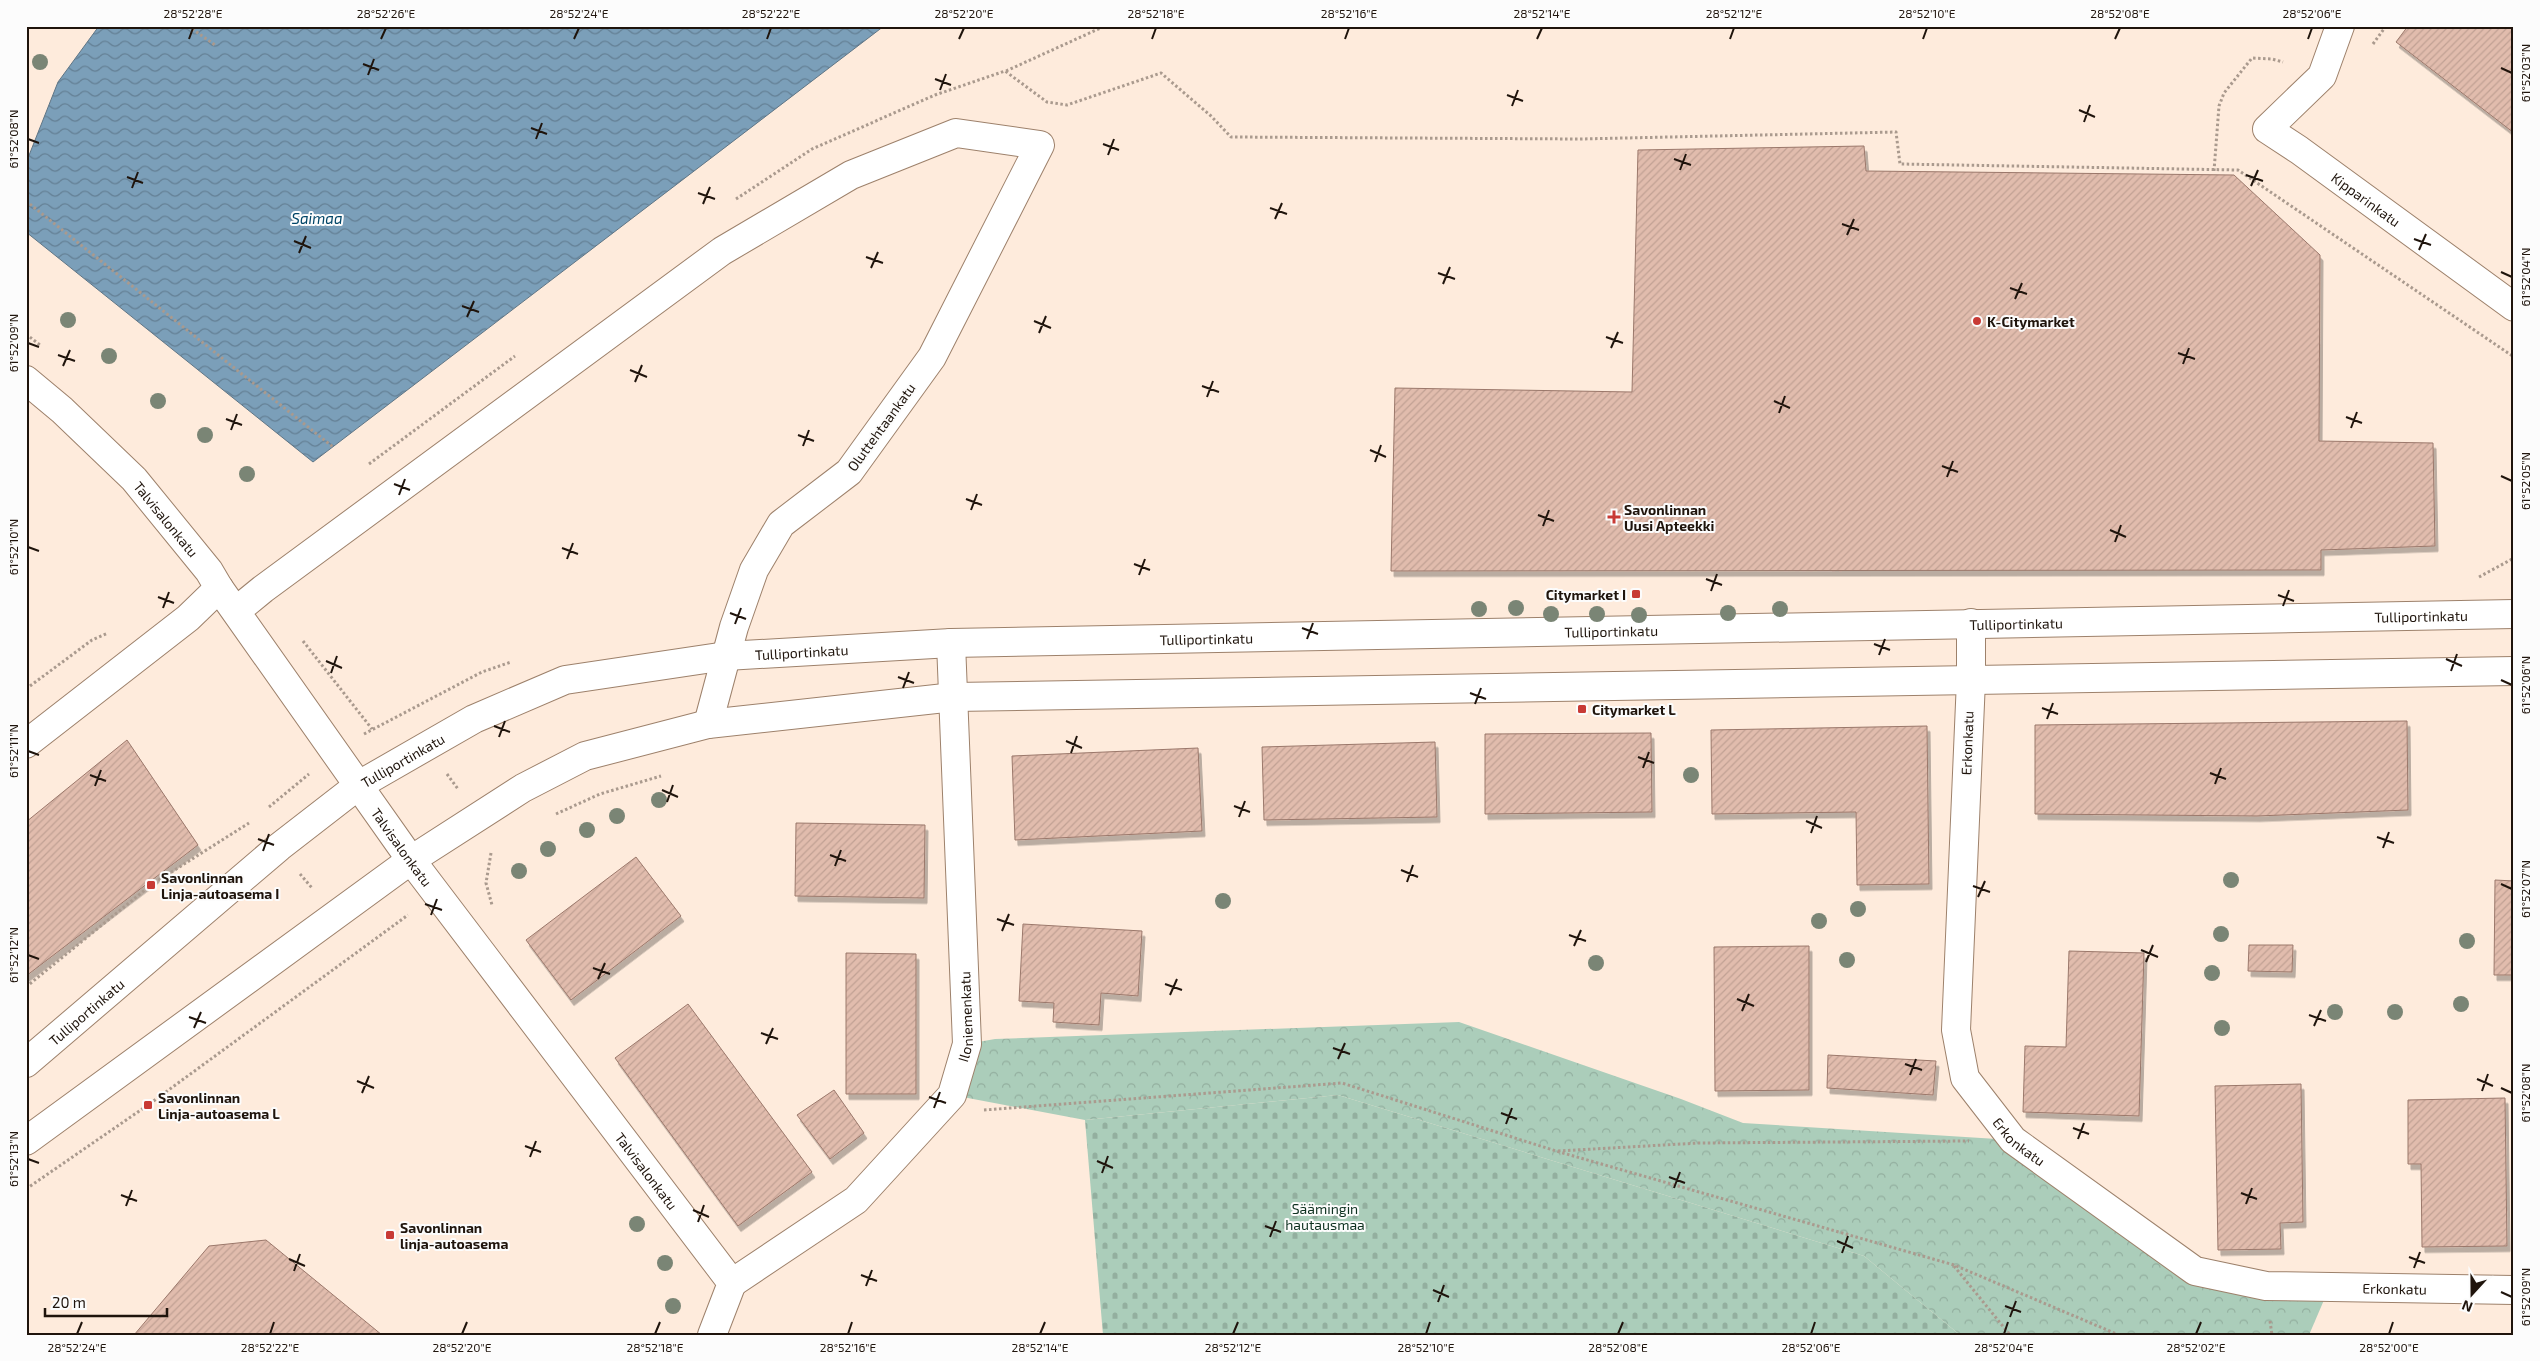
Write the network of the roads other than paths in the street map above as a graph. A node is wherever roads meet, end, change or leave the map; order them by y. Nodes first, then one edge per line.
1 (2340, 26) edge
2 (2514, 307) edge
3 (26, 380) edge
4 (219, 588) junction
5 (236, 611) junction
6 (2514, 614) edge
7 (1971, 624) junction
8 (951, 643) junction
9 (726, 656) junction
10 (2514, 671) edge
11 (1971, 680) junction
12 (954, 697) junction
13 (708, 724) junction
14 (26, 744) edge
15 (359, 785) junction
16 (411, 860) junction
17 (26, 1063) edge
18 (26, 1141) edge
19 (732, 1283) junction
20 (2514, 1290) edge
21 (712, 1335) edge

1 - 2 main road, Kipparinkatu
3 - 4 main road, Talvisalonkatu
4 - 5 main road, Talvisalonkatu
4 - 14 main road
5 - 9 main road, Oluttehtaankatu
5 - 15 main road, Talvisalonkatu
6 - 7 main road, Tulliportinkatu
7 - 8 main road, Tulliportinkatu
7 - 11 main road, Erkonkatu
8 - 9 main road, Tulliportinkatu
8 - 12 main road, Iloniemenkatu
9 - 13 main road, Oluttehtaankatu
9 - 15 main road, Tulliportinkatu
10 - 11 main road
11 - 12 main road
11 - 20 main road, Erkonkatu
12 - 13 main road
12 - 19 main road, Iloniemenkatu
13 - 16 main road
15 - 16 main road, Talvisalonkatu
15 - 17 main road, Tulliportinkatu
16 - 18 main road
16 - 19 main road, Talvisalonkatu
19 - 21 main road

